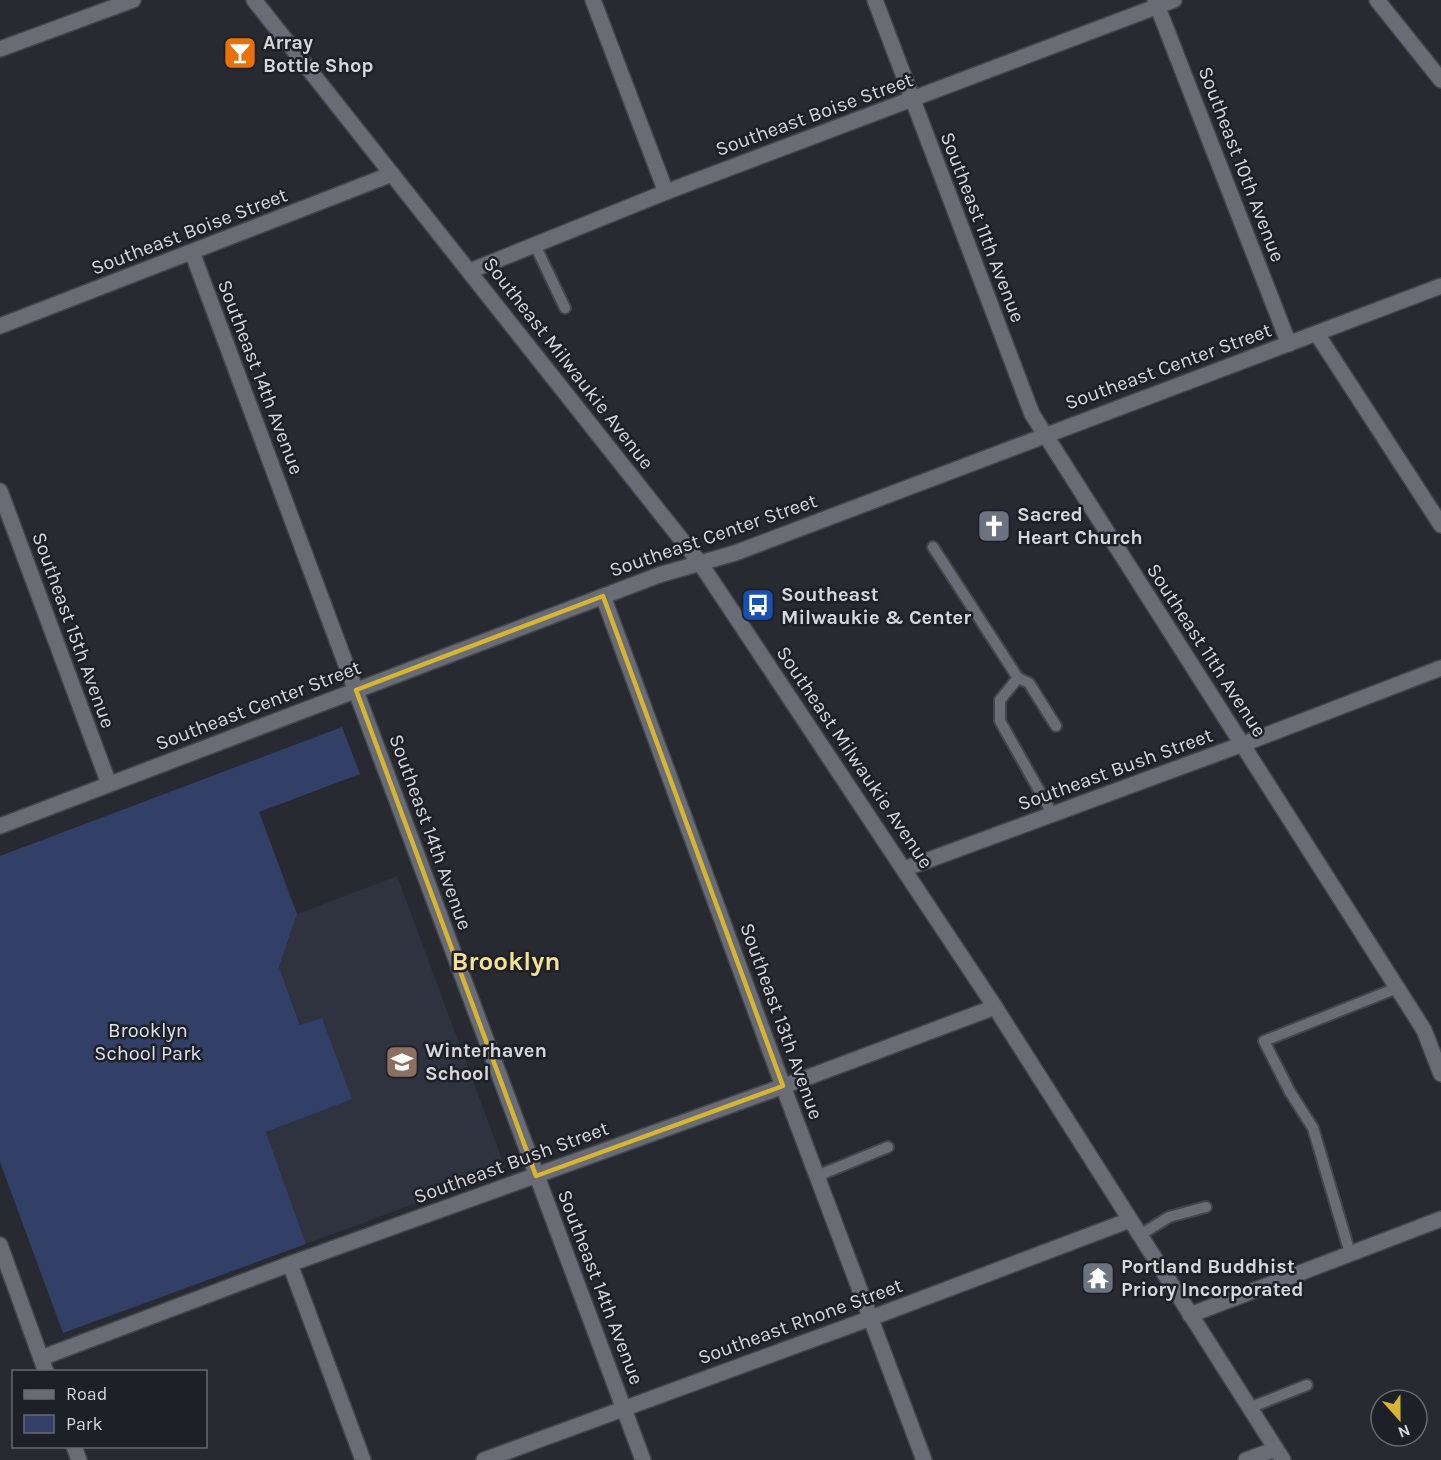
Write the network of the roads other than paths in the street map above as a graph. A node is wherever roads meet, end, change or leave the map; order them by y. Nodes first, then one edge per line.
1 (132, 0) edge
2 (254, 0) edge
3 (593, 0) edge
4 (875, 0) edge
5 (1174, 0) edge
6 (1377, 0) edge
7 (1157, 3) edge
8 (0, 49) edge
9 (1441, 80) edge
10 (914, 100) junction
11 (392, 174) junction
12 (666, 192) junction
13 (535, 245) junction
14 (192, 252) junction
15 (470, 271) junction
16 (1441, 286) edge
17 (565, 308) dead end
18 (0, 326) edge
19 (1317, 334) junction
20 (1289, 344) junction
21 (1044, 435) junction
22 (0, 491) edge
23 (1441, 525) edge
24 (933, 547) dead end
25 (700, 562) junction
26 (603, 596) junction
27 (1441, 668) edge
28 (1018, 678) junction
29 (356, 690) junction
30 (1056, 726) dead end
31 (1243, 744) junction
32 (109, 784) junction
33 (1053, 815) junction
34 (0, 826) edge
35 (904, 869) junction
36 (1397, 988) junction
37 (995, 1007) junction
38 (1441, 1074) edge
39 (783, 1086) junction
40 (888, 1147) dead end
41 (536, 1176) junction
42 (817, 1176) junction
43 (1206, 1208) dead end
44 (1441, 1219) edge
45 (1130, 1220) junction
46 (1140, 1235) junction
47 (0, 1245) edge
48 (1350, 1253) junction
49 (290, 1264) junction
50 (6, 1278) edge
51 (1191, 1315) junction
52 (871, 1318) junction
53 (44, 1365) edge
54 (1307, 1384) dead end
55 (1250, 1407) junction
56 (624, 1408) junction
57 (1279, 1455) edge
58 (363, 1460) edge
59 (484, 1460) edge
60 (643, 1460) edge
61 (924, 1460) edge
62 (1246, 1460) edge

1 - 8 street
2 - 11 street, Southeast Milwaukie Avenue
3 - 12 street
4 - 10 street, Southeast 11th Avenue
5 - 7 street, Southeast Boise Street
6 - 9 street
7 - 10 street, Southeast Boise Street
7 - 20 street, Southeast 10th Avenue
10 - 12 street, Southeast Boise Street
10 - 21 street, Southeast 11th Avenue
11 - 14 street, Southeast Boise Street
11 - 15 street, Southeast Milwaukie Avenue
12 - 13 street, Southeast Boise Street
13 - 15 street, Southeast Boise Street
13 - 17 lane
14 - 18 street, Southeast Boise Street
14 - 29 street, Southeast 14th Avenue
15 - 25 street, Southeast Milwaukie Avenue
16 - 19 street, Southeast Center Street
19 - 20 street, Southeast Center Street
19 - 23 street
20 - 21 street, Southeast Center Street
21 - 25 street, Southeast Center Street
21 - 31 street, Southeast 11th Avenue
22 - 32 street, Southeast 15th Avenue
24 - 28 lane
25 - 26 street, Southeast Center Street
25 - 35 street, Southeast Milwaukie Avenue
26 - 29 street, Southeast Center Street
26 - 39 street, Southeast 13th Avenue
27 - 31 street, Southeast Bush Street
28 - 30 lane
28 - 33 lane
29 - 32 street, Southeast Center Street
29 - 41 street, Southeast 14th Avenue
31 - 33 street, Southeast Bush Street
31 - 36 street, Southeast 11th Avenue
32 - 34 street, Southeast Center Street
33 - 35 street, Southeast Bush Street
35 - 37 street, Southeast Milwaukie Avenue
36 - 38 street, Southeast 11th Avenue
36 - 48 lane
37 - 39 street, Southeast Bush Street
37 - 45 street, Southeast Milwaukie Avenue
39 - 41 street, Southeast Bush Street
39 - 42 street, Southeast 13th Avenue
40 - 42 lane
41 - 49 street, Southeast Bush Street
41 - 56 street, Southeast 14th Avenue
42 - 52 street, Southeast 13th Avenue
43 - 46 lane
44 - 48 street
45 - 46 street, Southeast Milwaukie Avenue
45 - 52 street, Southeast Rhone Street
46 - 51 street, Southeast Milwaukie Avenue
47 - 50 street
48 - 51 street
49 - 53 street, Southeast Bush Street
49 - 58 street
50 - 53 street
51 - 55 street, Southeast Milwaukie Avenue
52 - 56 street, Southeast Rhone Street
52 - 61 street, Southeast 13th Avenue
54 - 55 lane
55 - 57 street, Southeast Milwaukie Avenue
56 - 59 street, Southeast Rhone Street
56 - 60 street, Southeast 14th Avenue
57 - 62 street

